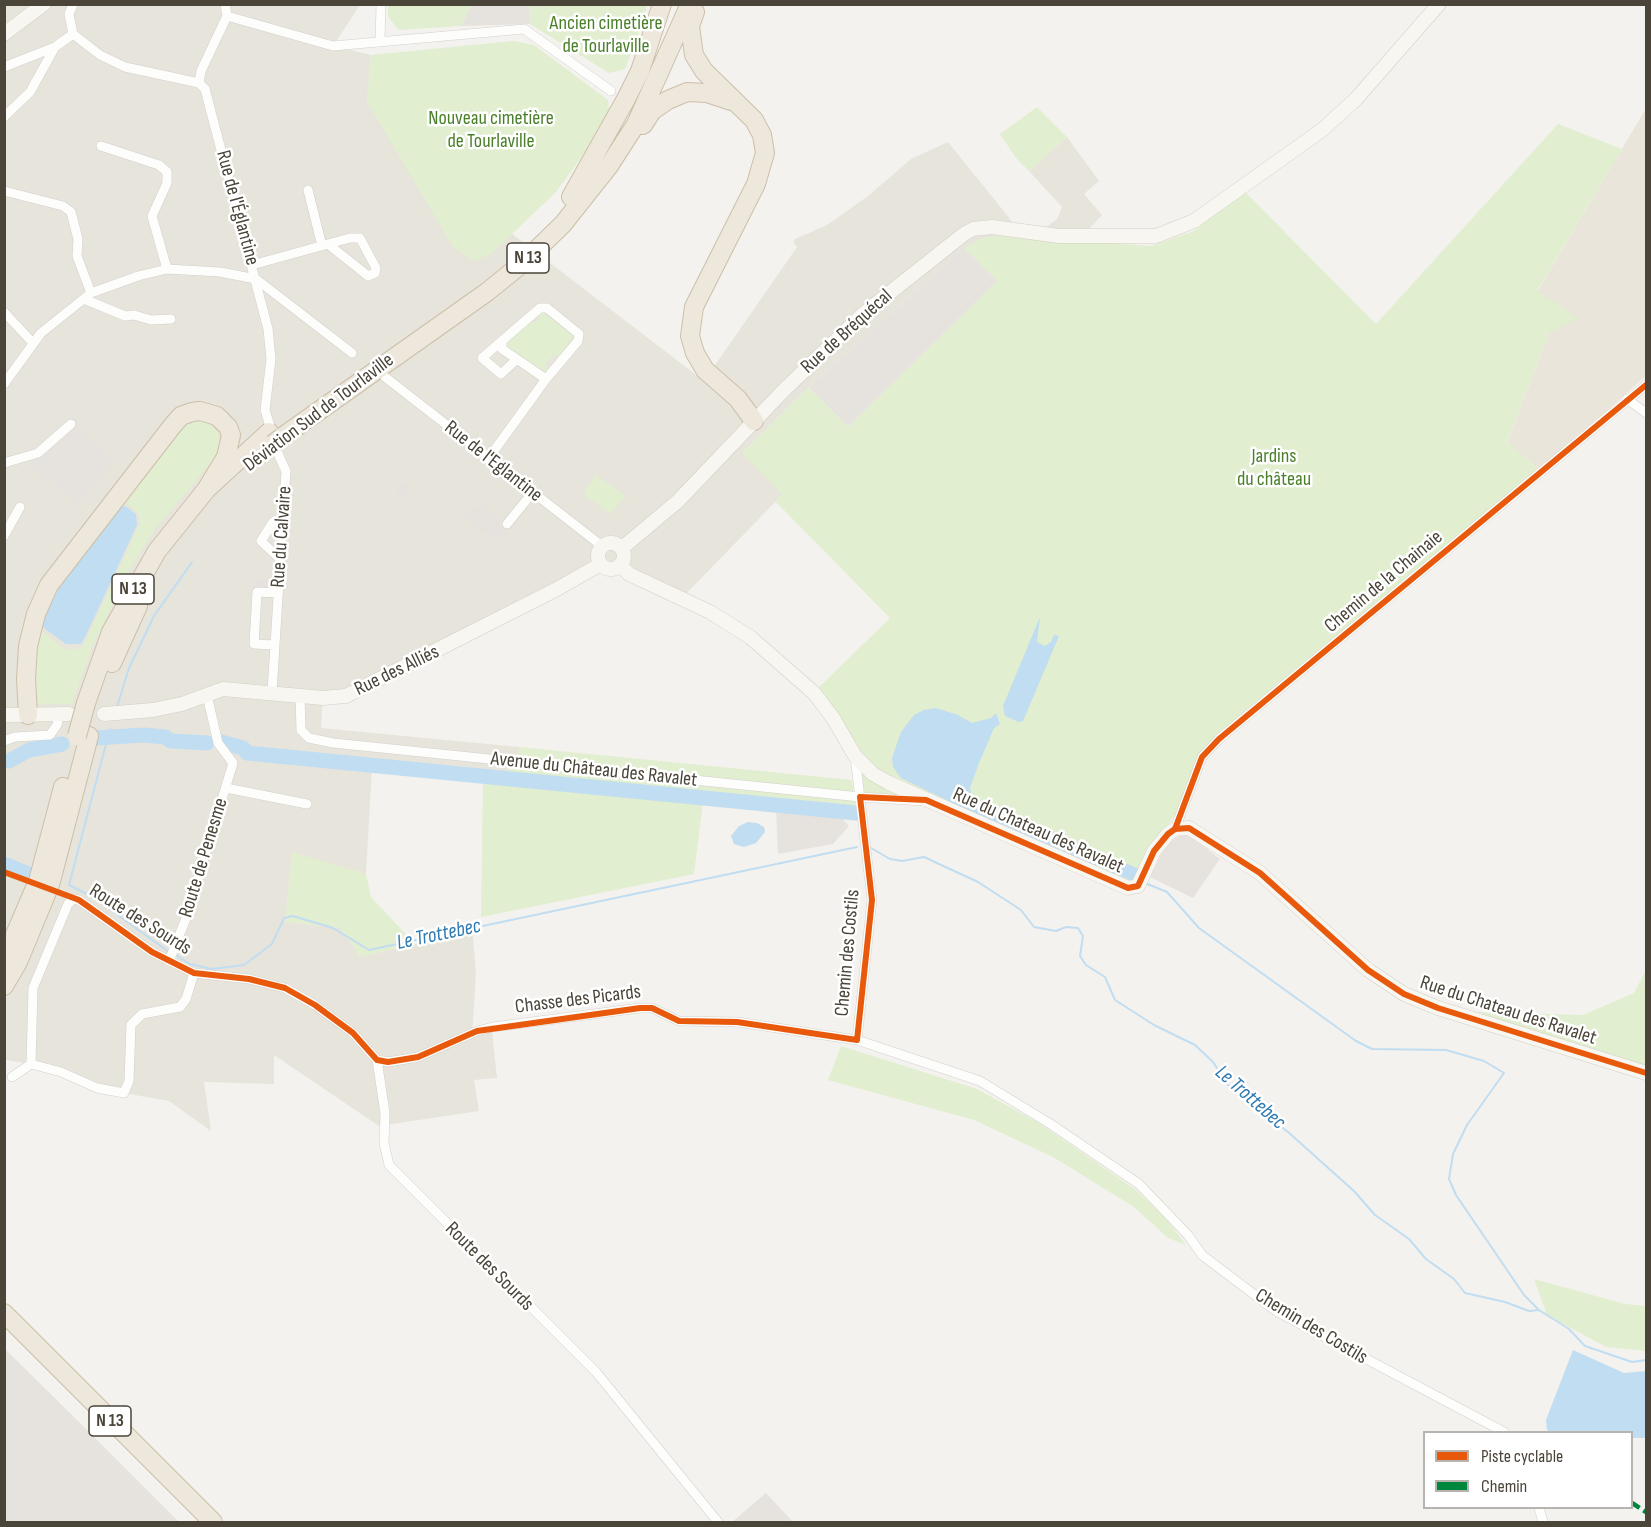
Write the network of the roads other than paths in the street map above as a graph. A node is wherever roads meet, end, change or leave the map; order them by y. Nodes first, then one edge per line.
1 (73, 4) edge
2 (225, 4) edge
3 (381, 4) edge
4 (662, 4) edge
5 (676, 4) edge
6 (690, 4) edge
7 (698, 4) edge
8 (1439, 4) edge
9 (43, 5) edge
10 (227, 16) junction
11 (4, 34) edge
12 (73, 34) junction
13 (380, 42) junction
14 (55, 47) junction
15 (4, 67) edge
16 (202, 86) junction
17 (611, 91) dead end
18 (735, 102) junction
19 (4, 117) edge
20 (101, 146) dead end
21 (609, 166) junction
22 (308, 190) dead end
23 (4, 191) edge
24 (571, 197) junction
25 (325, 245) junction
26 (252, 265) junction
27 (167, 269) junction
28 (256, 279) junction
29 (87, 296) junction
30 (4, 312) edge
31 (171, 319) dead end
32 (502, 342) junction
33 (33, 343) junction
34 (352, 353) dead end
35 (517, 359) junction
36 (385, 377) dead end
37 (546, 379) junction
38 (4, 384) edge
39 (1647, 385) edge
40 (1627, 399) junction
41 (1647, 413) edge
42 (758, 417) junction
43 (71, 424) dead end
44 (275, 435) junction
45 (488, 459) junction
46 (4, 463) edge
47 (206, 490) junction
48 (533, 492) junction
49 (20, 507) dead end
50 (283, 517) junction
51 (507, 524) dead end
52 (4, 536) edge
53 (602, 546) junction
54 (621, 548) junction
55 (280, 559) junction
56 (601, 564) junction
57 (620, 565) junction
58 (278, 593) junction
59 (274, 645) junction
60 (272, 692) junction
61 (207, 694) junction
62 (300, 696) junction
63 (96, 707) junction
64 (64, 714) joint
65 (28, 715) junction
66 (4, 716) edge
67 (83, 736) junction
68 (4, 741) edge
69 (855, 756) junction
70 (226, 788) junction
71 (860, 797) junction
72 (926, 800) junction
73 (307, 804) dead end
74 (1175, 829) junction
75 (4, 960) edge
76 (169, 961) junction
77 (194, 973) junction
78 (4, 986) edge
79 (857, 1040) junction
80 (377, 1060) junction
81 (31, 1064) junction
82 (1647, 1073) edge
83 (12, 1077) dead end
84 (6, 1317) edge
85 (1502, 1431) edge
86 (199, 1522) edge
87 (213, 1522) edge
88 (718, 1522) edge

1 - 12 street
2 - 10 street
3 - 13 street
4 - 24 highway
5 - 24 highway, Déviation Sud de Tourlaville / N 13
6 - 21 highway, Déviation Sud de Tourlaville / N 13
7 - 18 highway
8 - 42 street, Rue de Bréquécal
9 - 11 street
10 - 13 street
10 - 16 street
12 - 14 street
12 - 16 street
13 - 17 street
14 - 15 street
14 - 19 street
16 - 26 street, Rue de l'Églantine
18 - 21 highway
18 - 42 highway
20 - 27 street
21 - 44 highway, Déviation Sud de Tourlaville / N 13
22 - 25 street
23 - 29 street
24 - 44 highway, Déviation Sud de Tourlaville / N 13
25 - 25 street
25 - 26 street
26 - 28 street, Rue de l'Églantine
27 - 28 street
27 - 29 street
28 - 34 street, Rue de l'Églantine
28 - 50 street, Rue du Calvaire
29 - 31 street
29 - 33 street
30 - 33 street
32 - 35 street
32 - 35 street
32 - 37 street
33 - 38 street
35 - 37 street
36 - 45 street, Rue de l'Eglantine
37 - 45 street
39 - 40 street, Chemin de la Chainaie
40 - 41 street
40 - 74 street, Chemin de la Chainaie
42 - 54 street, Rue de Bréquécal
43 - 46 street
44 - 47 highway, Déviation Sud de Tourlaville / N 13
44 - 63 highway, Déviation Sud de Tourlaville / N 13
45 - 48 street, Rue de l'Eglantine
47 - 63 highway, Déviation Sud de Tourlaville / N 13
47 - 65 highway
48 - 51 street
48 - 53 street, Rue de l'Eglantine
49 - 52 street
50 - 55 street, Rue du Calvaire
50 - 55 street
53 - 54 street
53 - 56 street
54 - 57 street
55 - 58 street, Rue du Calvaire
56 - 57 street
56 - 62 street, Rue des Alliés
57 - 69 street, Rue du Chateau des Ravalet
58 - 59 street, Rue du Calvaire
58 - 59 street
59 - 60 street, Rue du Calvaire
60 - 61 street, Rue des Alliés
60 - 62 street, Rue des Alliés
61 - 63 street, Rue des Alliés
61 - 70 street, Route de Penesme
62 - 71 street, Avenue du Château des Ravalet
63 - 67 highway, Déviation Sud de Tourlaville / N 13
64 - 65 street
64 - 68 street
65 - 66 street
67 - 75 highway, Déviation Sud de Tourlaville / N 13
67 - 78 highway, Déviation Sud de Tourlaville / N 13
69 - 71 street, Chemin des Costils
69 - 72 street, Rue du Chateau des Ravalet
70 - 73 street, Route de Penesme
70 - 76 street, Route de Penesme
71 - 72 street, Avenue du Château des Ravalet
71 - 79 street, Chemin des Costils
72 - 74 street, Rue du Chateau des Ravalet
74 - 82 street, Rue du Chateau des Ravalet
76 - 77 street, Route des Sourds
76 - 81 street, Route des Sourds
77 - 80 street, Route des Sourds
77 - 81 street
79 - 80 street, Chasse des Picards
79 - 85 street, Chemin des Costils
80 - 88 street, Route des Sourds
81 - 83 street
84 - 86 highway, N 13
84 - 87 highway, N 13

